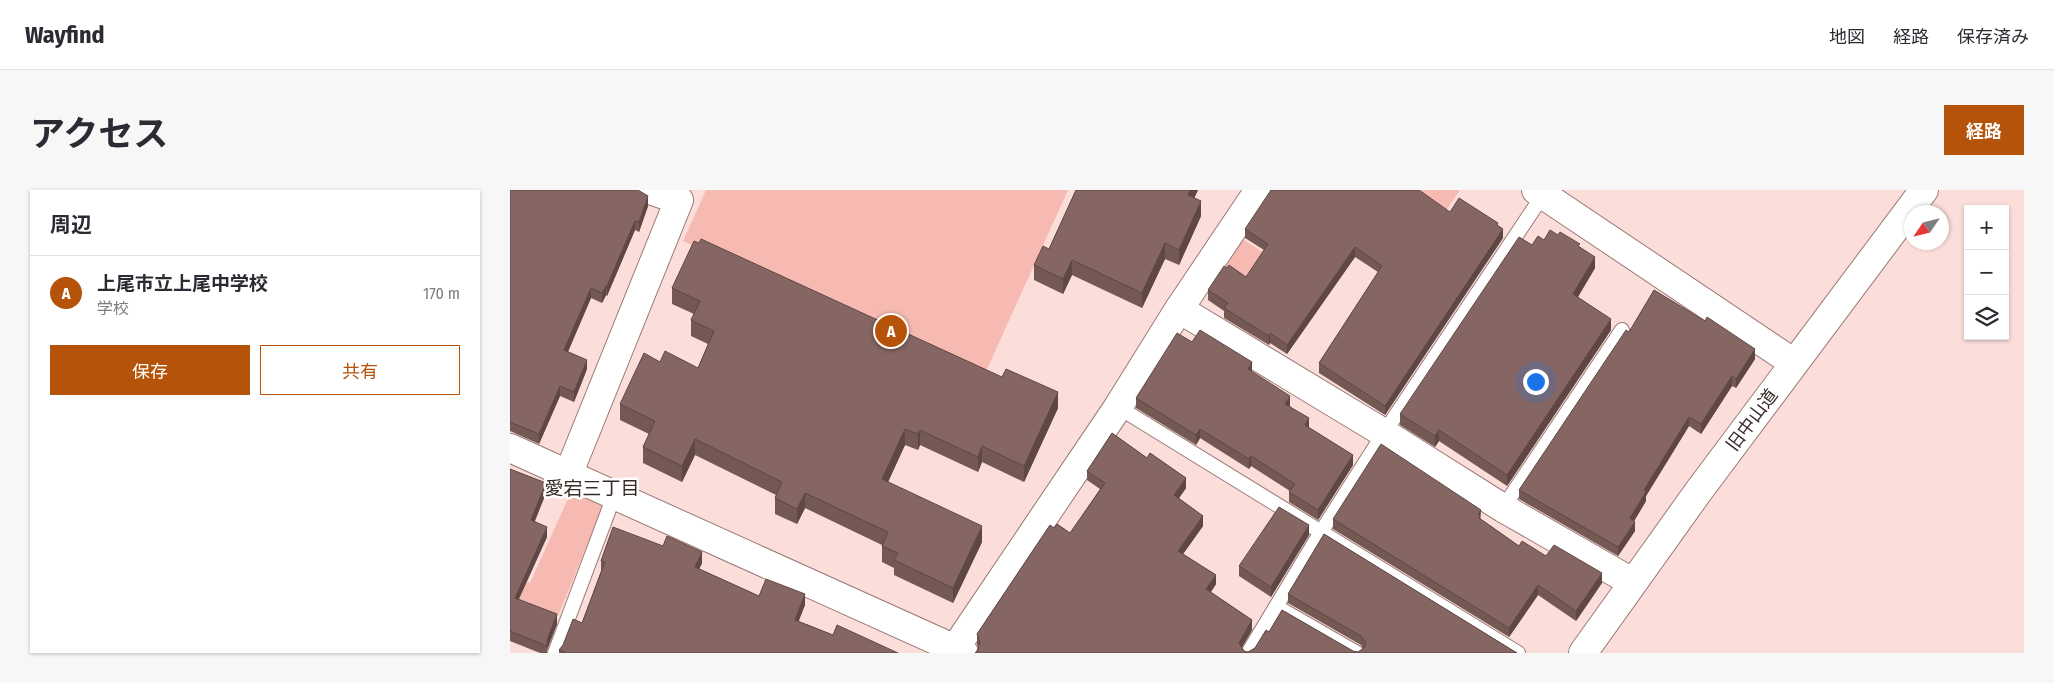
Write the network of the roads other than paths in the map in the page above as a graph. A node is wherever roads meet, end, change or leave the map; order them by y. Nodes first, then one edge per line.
1 (650, 190) edge
2 (1259, 190) edge
3 (1924, 190) edge
4 (1540, 192) edge
5 (1179, 309) junction
6 (1622, 330) dead end
7 (1794, 363) junction
8 (1118, 407) junction
9 (1384, 433) junction
10 (510, 448) edge
11 (568, 475) junction
12 (614, 496) junction
13 (1503, 508) junction
14 (1321, 532) junction
15 (1632, 582) junction
16 (1277, 607) junction
17 (957, 652) edge
18 (555, 653) edge
19 (1248, 653) edge
20 (1357, 653) edge
21 (1518, 653) edge
22 (1583, 653) edge

1 - 11 street
2 - 5 street
3 - 7 street, 旧中山道
4 - 7 street
4 - 9 lane
5 - 8 street
5 - 9 street
6 - 13 lane
7 - 15 street, 旧中山道
8 - 14 lane
8 - 17 street
9 - 13 street
9 - 14 lane
10 - 11 street
11 - 12 street
12 - 17 street
12 - 18 lane
13 - 15 street
14 - 16 lane
14 - 21 lane
15 - 22 street, 旧中山道
16 - 19 lane
16 - 20 lane

